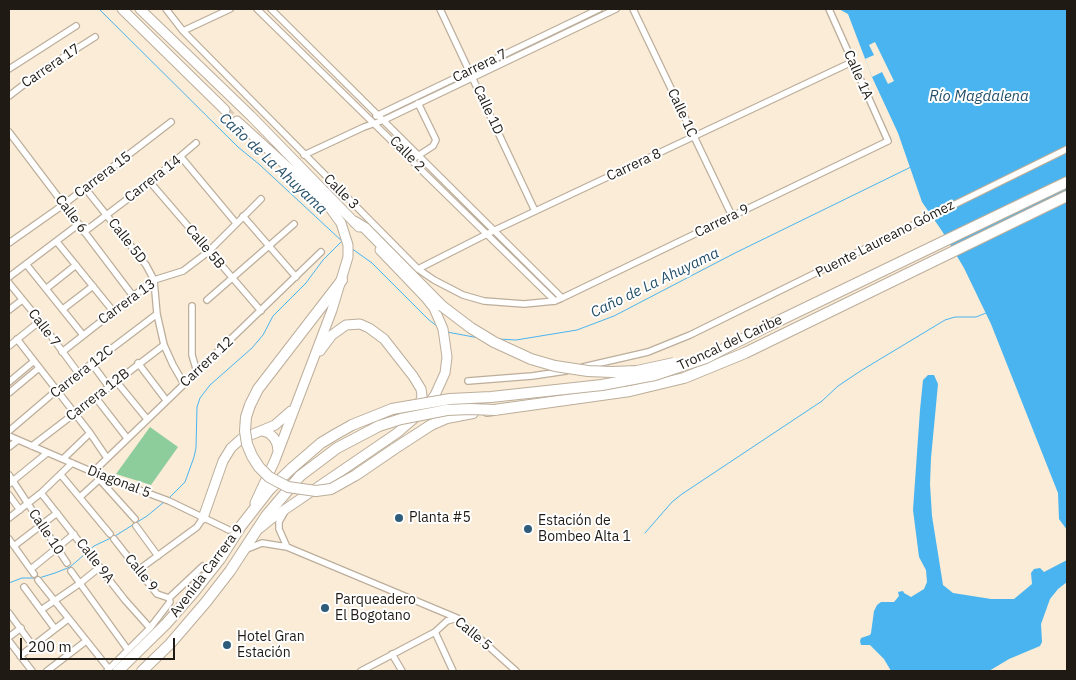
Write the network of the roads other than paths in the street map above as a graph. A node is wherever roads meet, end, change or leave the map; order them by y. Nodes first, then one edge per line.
1 (122, 9) edge
2 (140, 9) edge
3 (166, 9) edge
4 (230, 9) edge
5 (258, 9) edge
6 (271, 9) edge
7 (440, 9) edge
8 (599, 9) edge
9 (616, 9) edge
10 (633, 9) edge
11 (829, 9) edge
12 (76, 26) dead end
13 (183, 32) junction
14 (95, 37) dead end
15 (852, 62) junction
16 (9, 69) edge
17 (470, 74) junction
18 (9, 96) edge
19 (418, 103) junction
20 (225, 110) tunnel mouth
21 (379, 115) junction
22 (384, 120) junction
23 (237, 121) tunnel mouth
24 (373, 121) junction
25 (171, 122) dead end
26 (9, 132) edge
27 (693, 137) junction
28 (888, 140) joint
29 (196, 143) dead end
30 (1067, 149) edge
31 (304, 155) junction
32 (418, 155) junction
33 (181, 157) junction
34 (413, 160) junction
35 (150, 182) junction
36 (1067, 182) edge
37 (85, 188) junction
38 (1067, 196) edge
39 (261, 199) dead end
40 (64, 204) junction
41 (535, 211) junction
42 (106, 215) junction
43 (243, 216) junction
44 (732, 216) junction
45 (355, 222) junction
46 (236, 223) junction
47 (79, 224) junction
48 (294, 224) dead end
49 (84, 232) junction
50 (490, 233) junction
51 (57, 242) junction
52 (9, 243) edge
53 (269, 245) junction
54 (208, 252) junction
55 (321, 252) dead end
56 (26, 264) junction
57 (76, 265) junction
58 (418, 269) junction
59 (9, 277) edge
60 (296, 277) junction
61 (232, 278) junction
62 (154, 280) junction
63 (342, 280) junction
64 (9, 284) edge
65 (93, 286) junction
66 (46, 288) junction
67 (133, 296) junction
68 (562, 298) junction
69 (22, 300) junction
70 (207, 300) dead end
71 (555, 301) junction
72 (192, 306) dead end
73 (63, 309) junction
74 (9, 310) edge
75 (260, 311) junction
76 (113, 312) junction
77 (157, 314) junction
78 (40, 321) junction
79 (768, 326) junction
80 (83, 335) junction
81 (17, 339) junction
82 (164, 345) junction
83 (9, 346) edge
84 (62, 352) junction
85 (34, 361) junction
86 (312, 362) junction
87 (138, 363) junction
88 (92, 364) junction
89 (39, 368) junction
90 (197, 372) junction
91 (79, 374) junction
92 (116, 381) junction
93 (470, 381) dead end
94 (9, 382) edge
95 (184, 384) junction
96 (110, 386) junction
97 (57, 390) junction
98 (9, 393) edge
99 (96, 398) junction
100 (166, 400) junction
101 (296, 405) junction
102 (495, 410) junction
103 (74, 413) junction
104 (417, 416) junction
105 (147, 419) junction
106 (262, 430) junction
107 (9, 431) edge
108 (90, 434) junction
109 (9, 436) edge
110 (127, 438) junction
111 (18, 440) junction
112 (32, 446) junction
113 (9, 448) edge
114 (47, 452) junction
115 (278, 452) junction
116 (107, 458) junction
117 (63, 459) junction
118 (72, 463) junction
119 (292, 468) joint
120 (92, 472) junction
121 (61, 475) junction
122 (300, 476) joint
123 (101, 478) junction
124 (10, 480) edge
125 (41, 493) junction
126 (9, 495) edge
127 (80, 498) junction
128 (28, 505) junction
129 (290, 506) junction
130 (20, 510) junction
131 (57, 513) junction
132 (9, 518) edge
133 (203, 518) junction
134 (135, 519) dead end
135 (42, 526) junction
136 (136, 526) dead end
137 (241, 526) junction
138 (228, 530) dead end
139 (74, 534) junction
140 (252, 535) junction
141 (9, 539) edge
142 (14, 546) junction
143 (287, 547) junction
144 (57, 548) junction
145 (242, 552) junction
146 (158, 556) junction
147 (67, 563) dead end
148 (203, 566) dead end
149 (100, 567) junction
150 (71, 571) dead end
151 (138, 571) junction
152 (34, 574) junction
153 (79, 584) junction
154 (24, 587) dead end
155 (170, 600) junction
156 (54, 601) junction
157 (41, 610) junction
158 (9, 613) edge
159 (457, 618) junction
160 (68, 619) junction
161 (21, 628) junction
162 (150, 628) junction
163 (55, 629) junction
164 (434, 632) junction
165 (9, 637) edge
166 (9, 641) edge
167 (86, 641) junction
168 (33, 646) junction
169 (128, 650) junction
170 (392, 654) junction
171 (20, 656) junction
172 (111, 670) edge
173 (32, 671) edge
174 (47, 671) edge
175 (142, 671) edge
176 (361, 671) edge
177 (402, 671) edge
178 (453, 671) edge
179 (516, 671) edge

1 - 20 main road
2 - 45 main road
3 - 13 street, Calle 3
4 - 13 street
5 - 24 street, Calle 2
6 - 21 street, Calle 2
7 - 17 street, Calle 1D
8 - 17 street, Carrera 7
9 - 17 street, Carrera 7
10 - 27 street, Calle 1C
11 - 15 street, Calle 1A
12 - 16 street
13 - 31 street, Calle 3
14 - 18 street, Carrera 17
15 - 27 street, Carrera 8
15 - 28 street, Calle 1A
17 - 19 street, Carrera 7
17 - 21 street, Carrera 7
17 - 41 street, Calle 1D
19 - 22 street, Carrera 7
19 - 32 street
21 - 22 street, Calle 2
21 - 24 street, Carrera 7
22 - 24 street, Carrera 7
22 - 32 street, Calle 2
23 - 63 main road
24 - 31 street, Carrera 7
24 - 34 street, Calle 2
25 - 37 street, Carrera 15
26 - 40 street, Calle 6
27 - 41 street, Carrera 8
27 - 44 street, Calle 1C
28 - 44 street, Carrera 9
29 - 33 street, Carrera 14
30 - 93 street, Puente Laureano Gómez
31 - 58 street, Calle 3
32 - 34 street
32 - 50 street, Calle 2
33 - 35 street, Carrera 14
33 - 46 street
34 - 50 street, Calle 2
35 - 42 street, Carrera 14
35 - 54 street, Calle 5B
36 - 79 highway, Troncal del Caribe
37 - 40 street, Carrera 15
37 - 42 street, Calle 5D
38 - 102 highway, Troncal del Caribe
39 - 43 street, Carrera 13
40 - 47 street, Calle 6
40 - 52 street, Carrera 15
41 - 50 street, Carrera 8
42 - 49 street, Carrera 14
42 - 62 street, Calle 5D
43 - 46 street, Carrera 13
43 - 53 street
44 - 68 street, Carrera 9
45 - 79 highway, bridge
45 - 104 main road
46 - 54 street, Carrera 13
47 - 49 street, Calle 6
47 - 51 street
48 - 53 street
49 - 67 street, Calle 6
50 - 58 street, Carrera 8
50 - 68 street, Calle 2
50 - 71 street, Calle 2
51 - 56 street
51 - 57 street
53 - 60 street
53 - 61 street
54 - 61 street, Calle 5B
54 - 62 street, Carrera 13
55 - 60 street, Carrera 12
56 - 59 street
56 - 66 street
57 - 65 street
57 - 66 street
58 - 71 street, Calle 3
60 - 75 street, Carrera 12
61 - 70 street
61 - 75 street, Calle 5B
62 - 67 street, Carrera 13
62 - 77 street, Calle 5D
63 - 86 main road
63 - 102 highway, bridge
64 - 69 street, Calle 7
65 - 73 street
65 - 76 street
66 - 73 street
67 - 76 street, Carrera 13
68 - 71 street, Carrera 9
69 - 74 street
69 - 78 street, Calle 7
72 - 90 street
73 - 80 street
75 - 90 street, Carrera 12
76 - 80 street, Carrera 13
77 - 82 street, Calle 5D
77 - 88 street, Carrera 12C
78 - 81 street
78 - 84 street, Calle 7
79 - 119 highway, Troncal del Caribe, bridge
80 - 84 street, Carrera 13
81 - 83 street
81 - 85 street
82 - 87 street, Carrera 12B
82 - 95 street, Calle 5D
84 - 91 street, Calle 7
85 - 89 street
85 - 94 street
86 - 101 main road
86 - 104 main road
87 - 92 street, Carrera 12B
87 - 100 street
88 - 91 street, Carrera 12C
88 - 96 street
89 - 97 street
89 - 98 street
90 - 95 street, Carrera 12
91 - 97 street, Carrera 12C
92 - 96 street, Carrera 12B
92 - 105 street
95 - 100 street, Carrera 12
96 - 99 street, Carrera 12B
97 - 103 street
97 - 107 street, Carrera 12C
99 - 103 street, Carrera 12B
99 - 110 street
100 - 105 street, Carrera 12
101 - 106 main road
101 - 115 main road
102 - 122 highway, Troncal del Caribe, bridge
103 - 108 street
103 - 112 street, Carrera 12B
104 - 129 main road
105 - 110 street, Carrera 12
106 - 115 main road
106 - 133 main road
108 - 116 street
108 - 117 street
109 - 111 street, Diagonal 5
110 - 116 street, Carrera 12
111 - 112 street, Diagonal 5
111 - 113 street
112 - 114 street, Diagonal 5
114 - 117 street, Diagonal 5
114 - 124 street
115 - 137 main road
116 - 120 street, Carrera 12
117 - 118 street, Diagonal 5
118 - 120 street, Diagonal 5
118 - 121 street
119 - 137 highway, Avenida Carrera 9
120 - 123 street, Diagonal 5
121 - 125 street
121 - 127 street, Calle 9
122 - 140 highway, Avenida Carrera 9
123 - 127 street
123 - 133 street, Diagonal 5
123 - 134 street
124 - 128 street, Calle 10
125 - 128 street
125 - 131 street, Calle 9A
126 - 130 street
127 - 151 street, Calle 9
128 - 130 street
128 - 135 street, Calle 10
129 - 140 main road
129 - 143 street
130 - 132 street
131 - 135 street
131 - 139 street, Calle 9A
133 - 138 street, Diagonal 5
133 - 146 street
135 - 142 street
135 - 144 street, Calle 10
136 - 146 street
137 - 172 highway, Avenida Carrera 9
139 - 144 street
139 - 149 street, Calle 9A
140 - 145 highway, Avenida Carrera 9
141 - 142 street
142 - 152 street
143 - 145 street, Calle 5
143 - 159 street, Calle 5
144 - 147 street, Calle 10
144 - 152 street
145 - 175 highway, Avenida Carrera 9
146 - 151 street
148 - 155 street
149 - 153 street
149 - 162 street, Calle 9A
150 - 153 street, Calle 10
151 - 155 street, Calle 9
152 - 156 street
153 - 156 street
153 - 169 street, Calle 10
154 - 157 street
155 - 162 street
156 - 157 street
156 - 160 street
157 - 163 street
158 - 161 street
159 - 164 street
159 - 179 street, Calle 5
160 - 163 street
160 - 167 street
161 - 165 street
161 - 168 street
162 - 169 street
163 - 168 street
164 - 170 street
164 - 178 street
166 - 171 street
167 - 172 street
167 - 174 street
168 - 171 street
169 - 172 street
170 - 176 street
170 - 177 street
171 - 173 street

